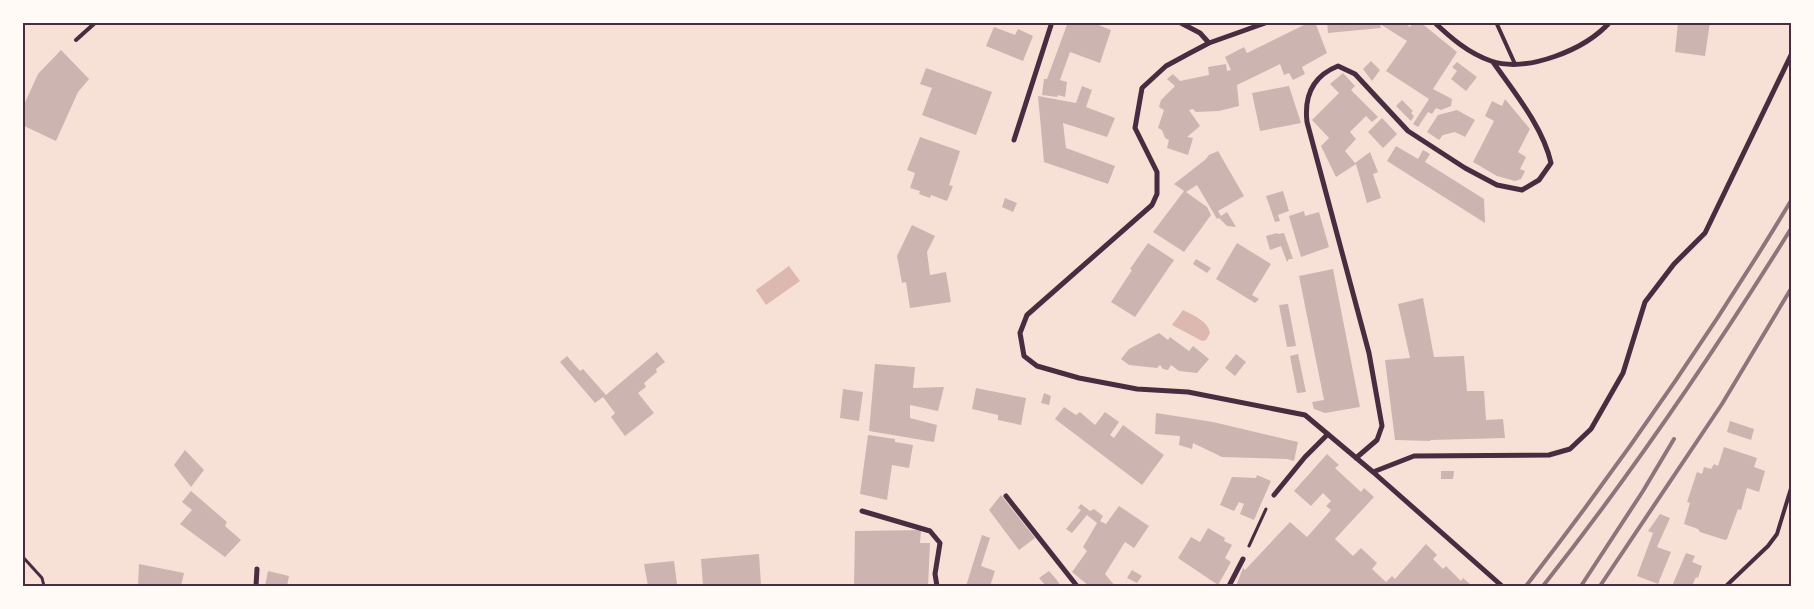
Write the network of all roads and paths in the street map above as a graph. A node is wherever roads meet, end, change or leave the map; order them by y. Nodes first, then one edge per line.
1 (96, 22) edge
2 (1052, 22) edge
3 (1178, 22) edge
4 (1268, 22) edge
5 (1434, 22) edge
6 (1496, 22) edge
7 (1610, 22) edge
8 (76, 40) dead end
9 (1209, 43) junction
10 (1792, 53) edge
11 (1493, 62) junction
12 (1515, 64) junction
13 (1014, 140) dead end
14 (1328, 434) junction
15 (1356, 458) junction
16 (1373, 472) junction
17 (1792, 485) edge
18 (1274, 495) joint
19 (1006, 496) dead end
20 (862, 511) dead end
21 (22, 556) edge
22 (1242, 559) joint
23 (257, 569) dead end
24 (44, 586) edge
25 (256, 586) edge
26 (937, 586) edge
27 (1077, 586) edge
28 (1229, 586) edge
29 (1502, 586) edge
30 (1726, 586) edge

1 - 8 lane
2 - 13 street
3 - 9 street
4 - 9 street
5 - 11 street
6 - 12 lane
7 - 12 street
9 - 14 street
10 - 16 street
11 - 12 street
11 - 15 street
14 - 15 street
14 - 18 street
15 - 16 street
16 - 29 street
17 - 30 lane
18 - 22 path
19 - 27 street
20 - 26 street
21 - 24 path
22 - 28 street
23 - 25 street

